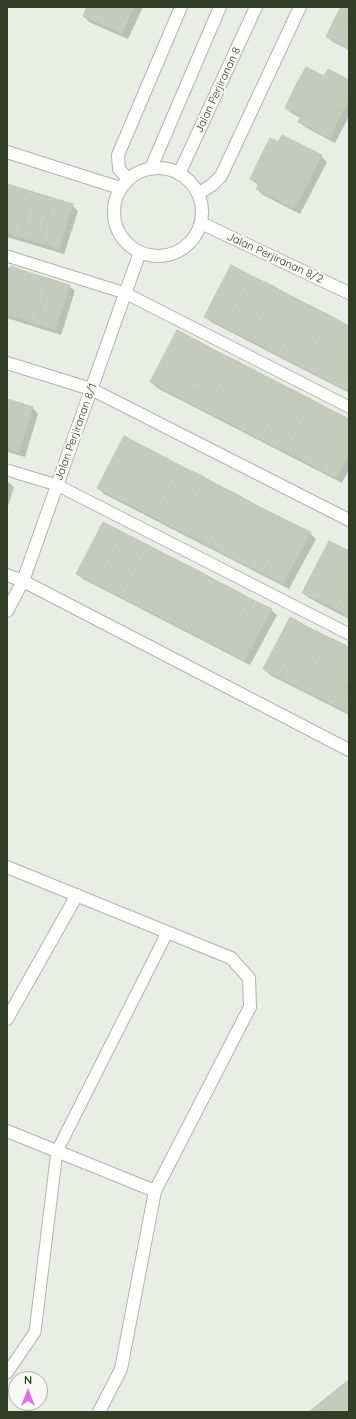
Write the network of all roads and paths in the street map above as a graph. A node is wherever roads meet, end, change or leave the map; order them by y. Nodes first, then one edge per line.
1 (181, 7) edge
2 (220, 7) edge
3 (256, 7) edge
4 (300, 7) edge
5 (7, 152) edge
6 (151, 168) junction
7 (179, 174) junction
8 (128, 179) junction
9 (120, 188) junction
10 (198, 194) junction
11 (200, 223) junction
12 (140, 252) junction
13 (7, 256) edge
14 (125, 293) junction
15 (349, 293) edge
16 (7, 363) edge
17 (91, 389) junction
18 (349, 408) edge
19 (7, 470) edge
20 (57, 485) junction
21 (349, 520) edge
22 (7, 576) edge
23 (23, 581) junction
24 (7, 611) edge
25 (349, 634) edge
26 (349, 750) edge
27 (7, 867) edge
28 (77, 895) junction
29 (167, 933) junction
30 (7, 1019) edge
31 (7, 1131) edge
32 (57, 1151) junction
33 (156, 1191) junction
34 (7, 1373) edge
35 (99, 1412) edge

1 - 8 street
2 - 6 street
3 - 7 street, Jalan Perjiranan 8
4 - 10 street
5 - 9 street
6 - 7 street
6 - 8 street
7 - 10 street
8 - 9 street
9 - 12 street
10 - 11 street
11 - 12 street
11 - 15 street, Jalan Perjiranan 8/2
12 - 14 street, Jalan Perjiranan 8/1
13 - 14 lane
14 - 17 street, Jalan Perjiranan 8/1
14 - 18 lane
16 - 17 street
17 - 20 street, Jalan Perjiranan 8/1
17 - 21 street
19 - 20 lane
20 - 23 street, Jalan Perjiranan 8/1
20 - 25 lane
22 - 23 street
23 - 24 street, Jalan Perjiranan 8/1
23 - 26 street
27 - 28 street
28 - 29 street
28 - 30 street
29 - 32 lane
29 - 33 street
31 - 32 street
32 - 33 street
32 - 34 lane
33 - 35 street

